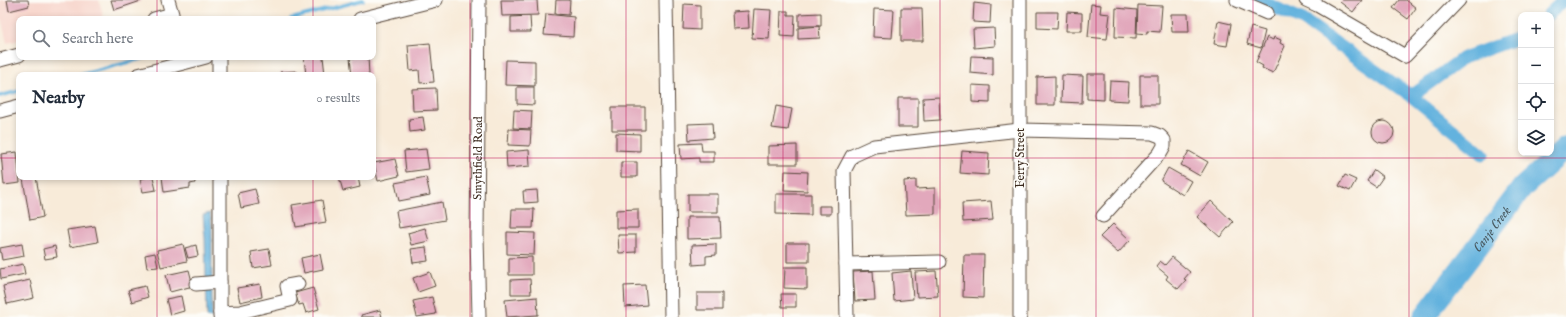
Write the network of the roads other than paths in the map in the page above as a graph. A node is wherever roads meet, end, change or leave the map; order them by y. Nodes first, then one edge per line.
1 (168, 0) edge
2 (436, 0) edge
3 (479, 0) edge
4 (666, 0) edge
5 (1020, 0) edge
6 (1237, 0) edge
7 (1306, 0) edge
8 (1458, 0) edge
9 (1267, 13) dead end
10 (165, 16) edge
11 (372, 16) edge
12 (16, 56) edge
13 (0, 60) edge
14 (195, 60) edge
15 (219, 60) edge
16 (149, 72) edge
17 (220, 72) edge
18 (16, 107) edge
19 (0, 112) edge
20 (1020, 130) junction
21 (220, 180) edge
22 (1103, 216) dead end
23 (939, 262) dead end
24 (846, 264) junction
25 (298, 284) dead end
26 (220, 315) edge
27 (479, 317) edge
28 (671, 317) edge
29 (847, 317) edge
30 (1020, 317) edge

1 - 10 street
2 - 11 street
3 - 27 street, Smythfield Road
4 - 28 street
5 - 20 street, Ferry Street
6 - 9 street
7 - 8 street
12 - 13 street
14 - 16 street
15 - 17 street
18 - 19 street
20 - 22 street
20 - 24 street
20 - 30 street, Ferry Street
21 - 26 street
23 - 24 street
24 - 29 street
25 - 26 street

